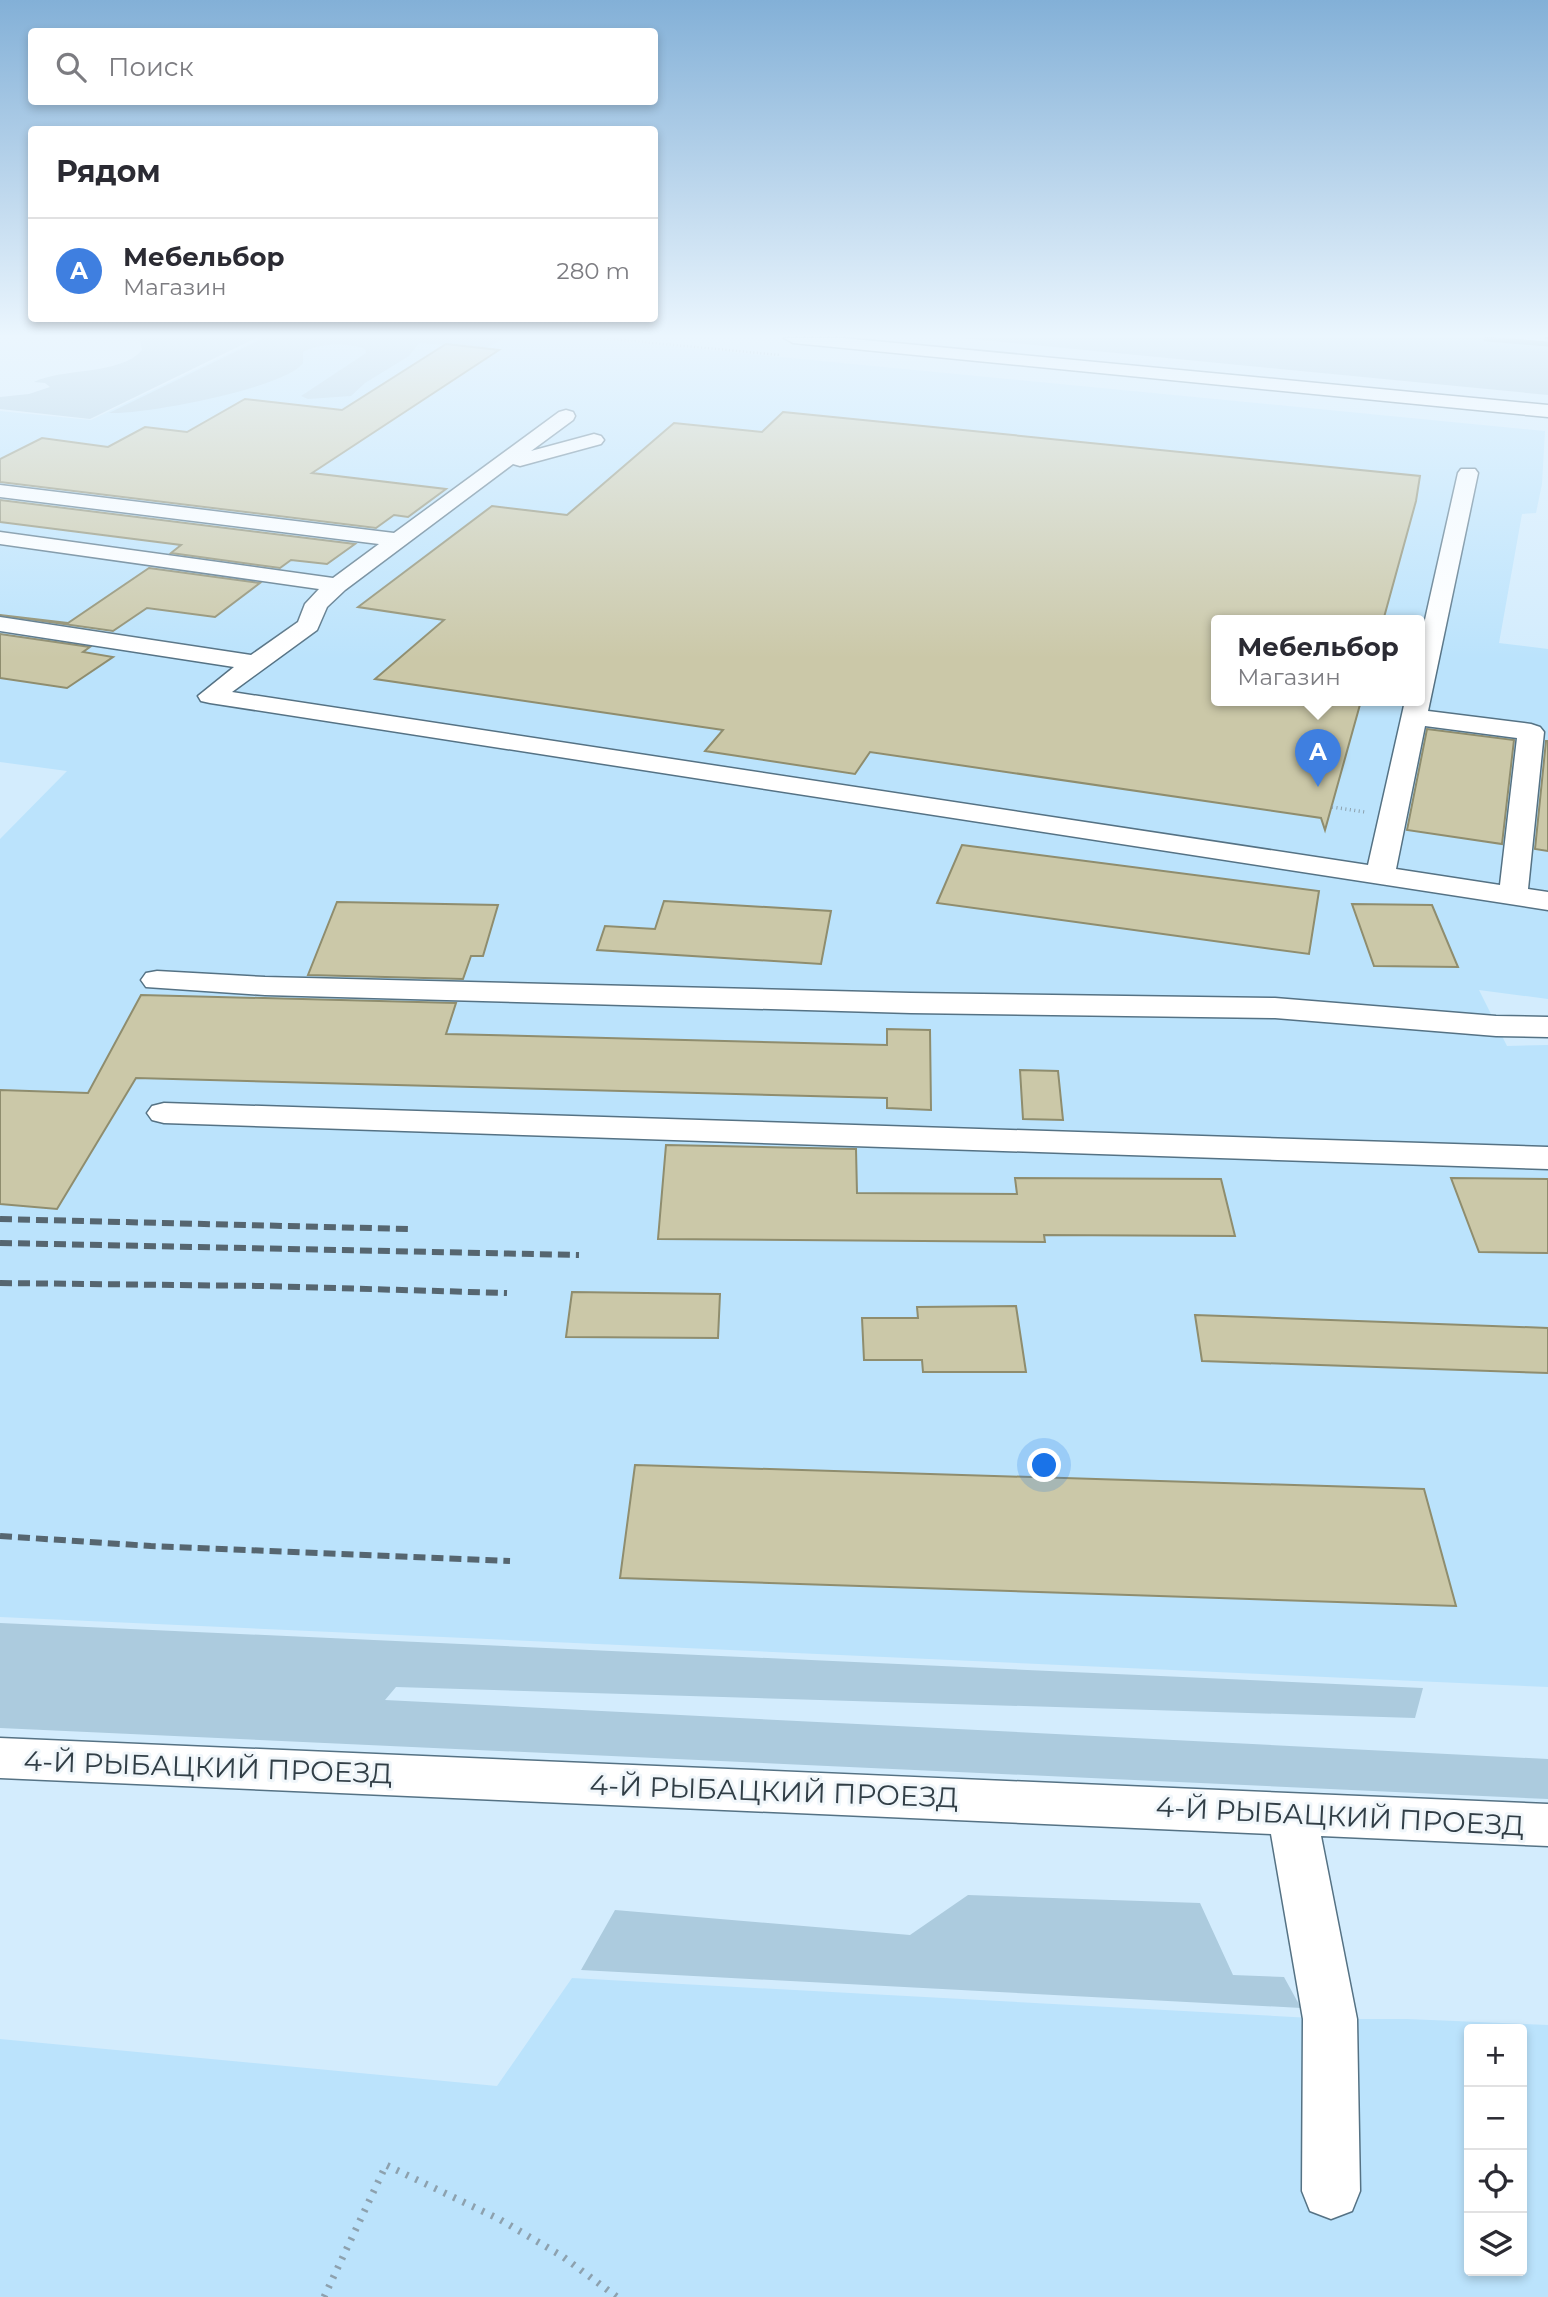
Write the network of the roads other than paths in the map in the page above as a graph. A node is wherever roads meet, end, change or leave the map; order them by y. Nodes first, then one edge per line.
1 (527, 445) edge
2 (575, 445) edge
3 (500, 466) junction
4 (1468, 473) dead end
5 (0, 491) edge
6 (0, 538) edge
7 (398, 540) junction
8 (178, 585) dead end
9 (337, 585) junction
10 (316, 604) junction
11 (0, 624) edge
12 (253, 663) junction
13 (1425, 669) edge
14 (1417, 706) edge
15 (1421, 706) edge
16 (1380, 875) junction
17 (1513, 896) junction
18 (1548, 901) edge
19 (157, 980) dead end
20 (1548, 1027) edge
21 (164, 1113) dead end
22 (1548, 1158) edge
23 (0, 1758) edge
24 (1292, 1813) junction
25 (1548, 1825) edge
26 (1331, 2191) dead end

1 - 3 street
2 - 3 street
3 - 7 street
4 - 13 street
5 - 7 street
6 - 9 street
7 - 9 street
8 - 10 street
9 - 10 street
10 - 12 street
11 - 12 street
12 - 16 street
14 - 16 street
15 - 17 street
16 - 17 street
17 - 18 street
19 - 20 street
21 - 22 street
23 - 24 street, 4-Й РЫБАЦКИЙ ПРОЕЗД
24 - 25 street, 4-Й РЫБАЦКИЙ ПРОЕЗД
24 - 26 street

